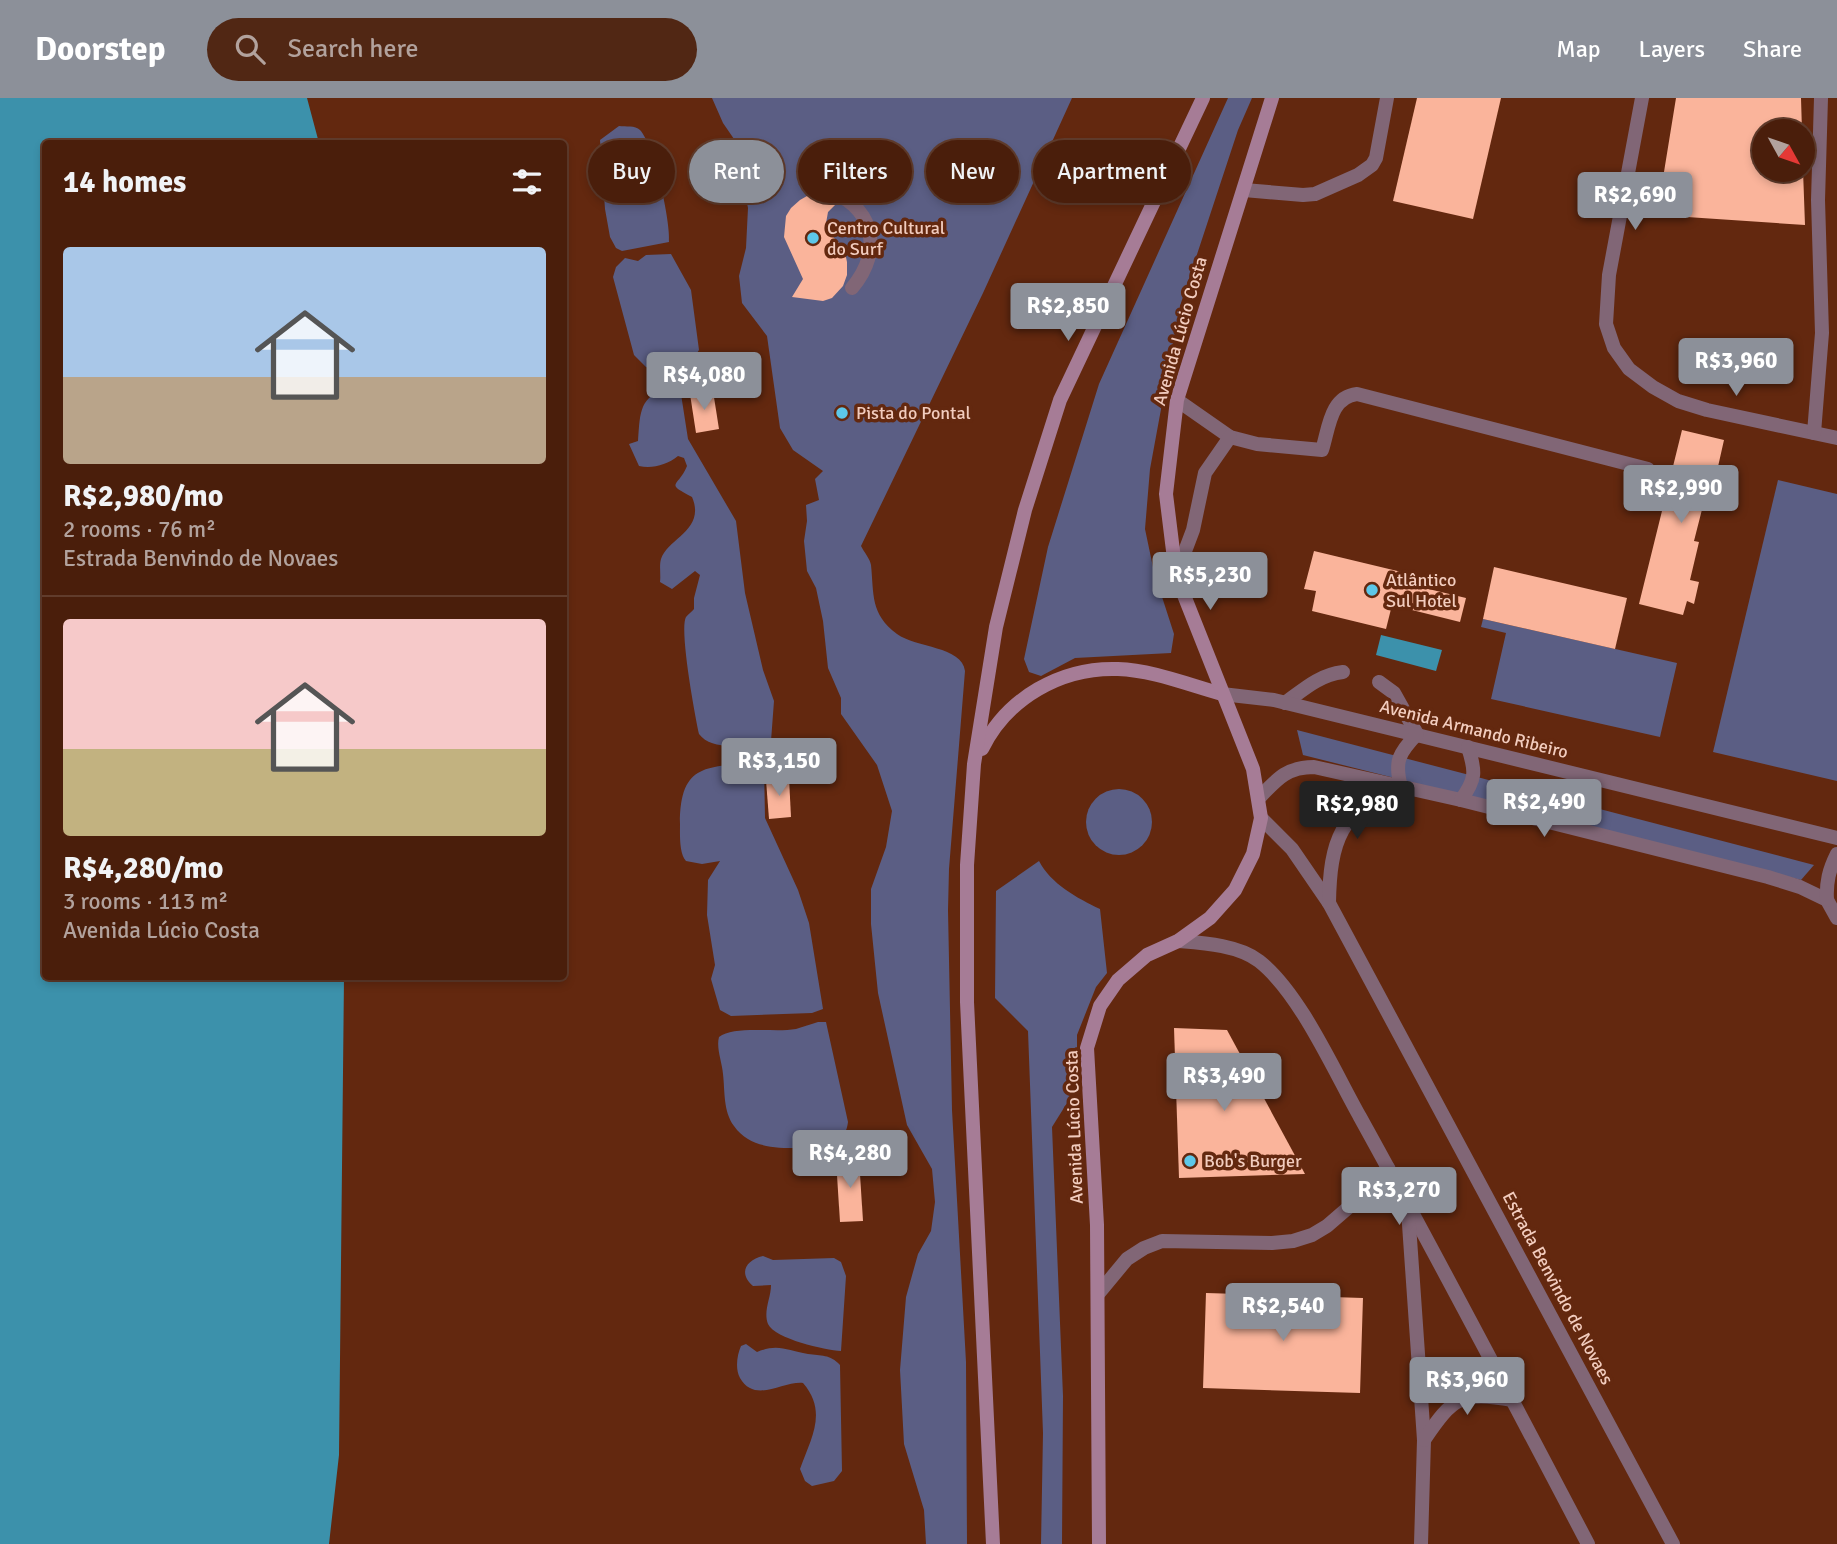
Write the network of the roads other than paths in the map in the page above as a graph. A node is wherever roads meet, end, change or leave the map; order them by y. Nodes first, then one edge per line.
1 (1203, 98) edge
2 (1272, 98) edge
3 (1387, 98) edge
4 (1642, 98) edge
5 (1821, 98) edge
6 (1244, 190) junction
7 (851, 203) edge
8 (852, 288) dead end
9 (1177, 400) junction
10 (1814, 433) junction
11 (1230, 437) junction
12 (1837, 438) edge
13 (1648, 470) dead end
14 (1176, 575) junction
15 (1343, 672) dead end
16 (1379, 682) dead end
17 (1222, 694) junction
18 (1285, 703) junction
19 (1417, 734) junction
20 (1468, 747) junction
21 (974, 764) junction
22 (1401, 787) junction
23 (1260, 797) junction
24 (1461, 800) junction
25 (1262, 818) junction
26 (1837, 838) edge
27 (1837, 854) edge
28 (1827, 900) junction
29 (1329, 902) junction
30 (1837, 918) edge
31 (1178, 941) junction
32 (1388, 1168) junction
33 (1408, 1206) junction
34 (1098, 1294) junction
35 (1513, 1401) junction
36 (1424, 1440) junction
37 (993, 1544) edge
38 (1099, 1544) edge
39 (1421, 1544) edge
40 (1588, 1544) edge
41 (1673, 1544) edge

1 - 21 main road
2 - 6 main road, Avenida Lúcio Costa
3 - 6 street
4 - 10 street
5 - 10 street
6 - 9 main road, Avenida Lúcio Costa
7 - 8 street
9 - 11 street
9 - 14 main road, Avenida Lúcio Costa
10 - 12 street
11 - 13 street
11 - 14 street
14 - 17 main road, Avenida Lúcio Costa
15 - 18 street
16 - 19 street
17 - 18 street, Avenida Armando Ribeiro
17 - 21 main road
17 - 23 main road, Avenida Lúcio Costa
18 - 19 street, Avenida Armando Ribeiro
19 - 20 street, Avenida Armando Ribeiro
19 - 22 street
20 - 24 street
20 - 26 street, Avenida Armando Ribeiro
21 - 37 main road
22 - 23 street
22 - 24 street
22 - 29 street
23 - 25 main road, Avenida Lúcio Costa
24 - 28 street
25 - 29 street, Estrada Benvindo de Novaes
25 - 31 main road, Avenida Lúcio Costa
27 - 28 street
28 - 30 street
29 - 41 street, Estrada Benvindo de Novaes
31 - 32 street
31 - 34 main road, Avenida Lúcio Costa
32 - 33 street
32 - 34 street
33 - 35 street
33 - 36 street
34 - 38 main road, Avenida Lúcio Costa
35 - 36 street
35 - 40 street
36 - 39 street

